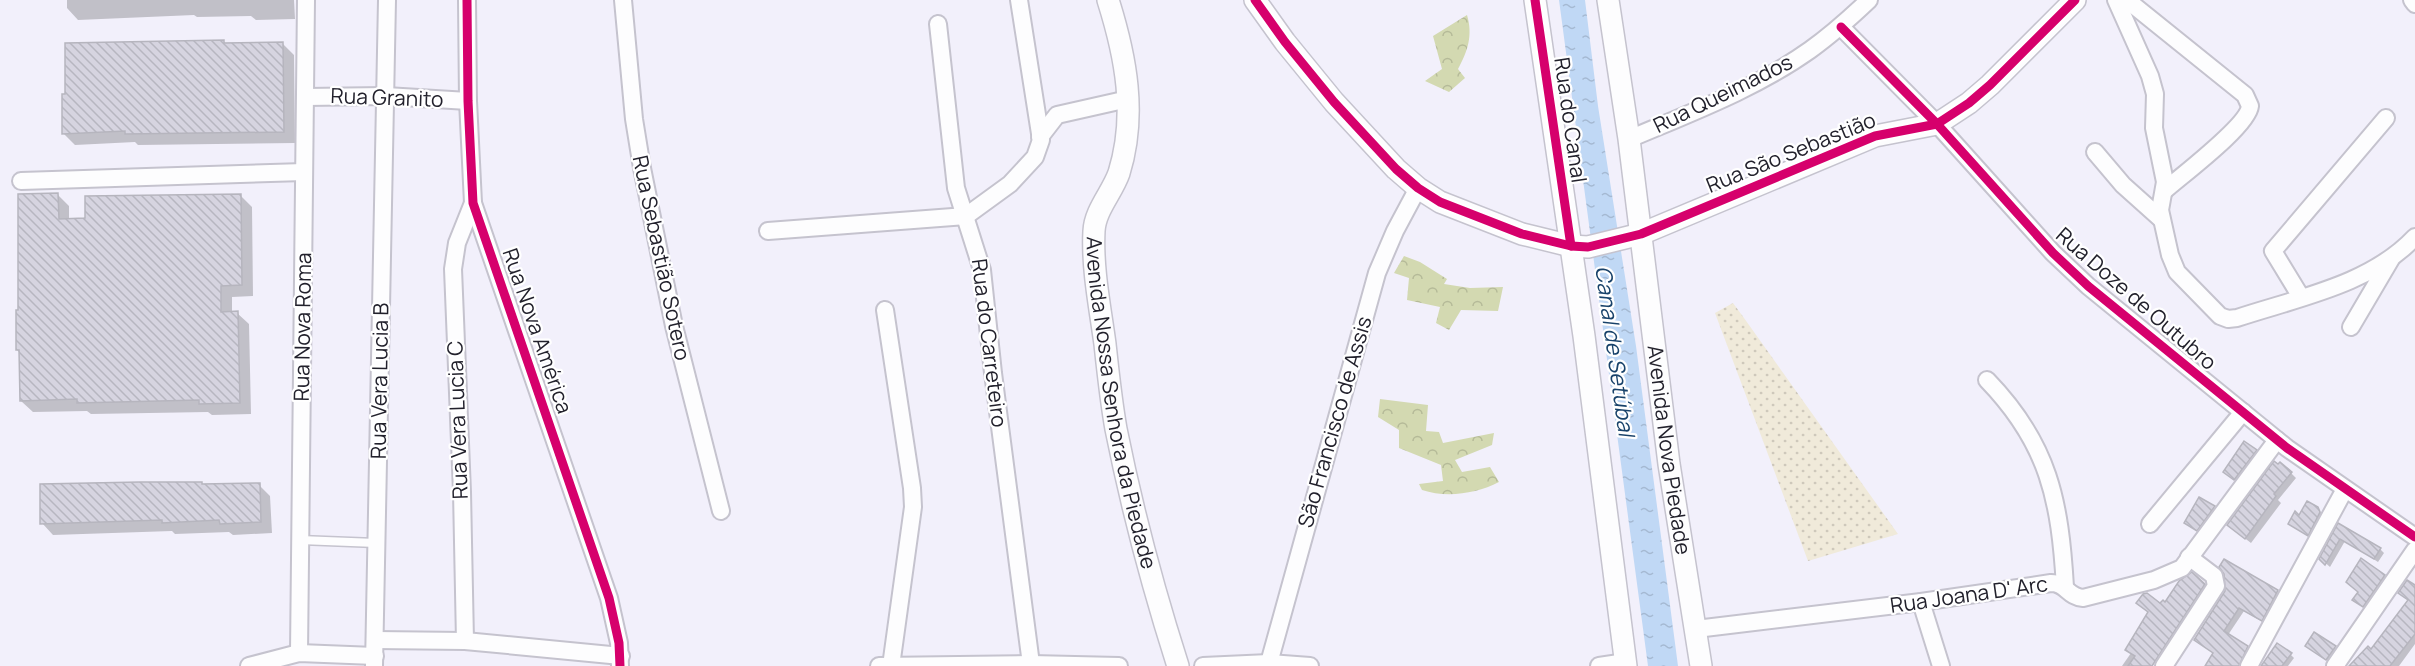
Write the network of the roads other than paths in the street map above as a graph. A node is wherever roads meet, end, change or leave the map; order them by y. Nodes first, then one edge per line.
1 (306, 0) edge
2 (387, 0) edge
3 (467, 0) edge
4 (623, 0) edge
5 (1019, 0) edge
6 (1108, 0) edge
7 (1255, 0) edge
8 (1535, 0) edge
9 (1608, 0) edge
10 (1869, 0) edge
11 (2075, 0) edge
12 (2116, 0) edge
13 (2127, 0) edge
14 (2412, 0) edge
15 (2415, 4) edge
16 (938, 24) dead end
17 (1841, 27) junction
18 (386, 96) junction
19 (305, 97) junction
20 (1128, 99) junction
21 (468, 101) junction
22 (2385, 118) dead end
23 (1937, 124) junction
24 (1040, 137) junction
25 (1629, 140) junction
26 (2094, 152) dead end
27 (304, 172) junction
28 (21, 181) dead end
29 (1418, 188) junction
30 (2164, 191) junction
31 (473, 203) junction
32 (966, 216) junction
33 (2161, 219) junction
34 (768, 231) dead end
35 (1632, 237) junction
36 (2415, 237) edge
37 (1580, 246) junction
38 (2393, 255) junction
39 (2301, 297) junction
40 (885, 310) dead end
41 (2351, 327) dead end
42 (1987, 380) dead end
43 (2243, 412) junction
44 (2277, 440) junction
45 (2345, 489) junction
46 (721, 511) dead end
47 (2150, 524) dead end
48 (2415, 537) edge
49 (300, 540) junction
50 (376, 543) junction
51 (2415, 550) edge
52 (2189, 557) junction
53 (2065, 587) junction
54 (1921, 603) junction
55 (1696, 630) junction
56 (465, 641) junction
57 (299, 653) junction
58 (375, 654) edge
59 (620, 661) edge
60 (1269, 663) junction
61 (1031, 664) junction
62 (1626, 664) edge
63 (249, 666) edge
64 (879, 666) edge
65 (891, 666) edge
66 (1119, 666) edge
67 (1178, 666) edge
68 (1203, 666) edge
69 (1310, 666) edge
70 (1599, 666) edge
71 (1701, 666) edge
72 (1941, 666) edge
73 (2164, 666) edge
74 (2249, 666) edge
75 (2335, 666) edge

1 - 19 street, Rua Nova Roma
2 - 18 street, Rua Vera Lucia B
3 - 21 street, Rua Nova América
4 - 46 street, Rua Sebastião Sotero
5 - 24 street
6 - 20 street, Avenida Nossa Senhora da Piedade
7 - 29 street
8 - 37 street, Rua do Canal
9 - 25 street
10 - 17 street, Rua Queimados
11 - 23 street, Rua São Sebastião
12 - 30 street
13 - 30 street
14 - 15 street
16 - 32 street, Rua do Carreteiro
17 - 23 street, Rua Doze de Outubro
17 - 25 street, Rua Queimados
18 - 19 street, Rua Granito
18 - 21 street, Rua Granito
18 - 50 street, Rua Vera Lucia B
19 - 27 street, Rua Nova Roma
20 - 24 street
20 - 67 street, Avenida Nossa Senhora da Piedade
21 - 31 street, Rua Nova América
22 - 39 street
23 - 35 street, Rua São Sebastião
23 - 43 street, Rua Doze de Outubro
24 - 32 street
25 - 35 street
26 - 33 street
27 - 28 street
27 - 49 street, Rua Nova Roma
29 - 37 street
29 - 60 street, São Francisco de Assis
30 - 33 street
31 - 56 street, Rua Vera Lucia C
31 - 59 street, Rua Nova América
32 - 34 street
32 - 61 street, Rua do Carreteiro
33 - 39 street
35 - 37 street, Rua São Sebastião
35 - 55 street, Avenida Nova Piedade
36 - 38 street
37 - 62 street
38 - 39 street
38 - 41 street
40 - 65 street
42 - 53 street
43 - 44 street, Rua Doze de Outubro
43 - 47 street
44 - 45 street, Rua Doze de Outubro
44 - 52 street, Rua Joana D' Arc
45 - 48 street, Rua Doze de Outubro
45 - 74 street
49 - 50 lane
49 - 57 street, Rua Nova Roma
50 - 58 street, Rua Vera Lucia B
51 - 75 street
52 - 53 street, Rua Joana D' Arc
52 - 73 street
53 - 54 street, Rua Joana D' Arc
54 - 55 street, Rua Joana D' Arc
54 - 72 street
55 - 71 street, Avenida Nova Piedade
56 - 58 street
56 - 59 street
57 - 58 street
57 - 63 street
60 - 68 street
60 - 69 street
61 - 65 street
61 - 66 street
62 - 70 street
64 - 65 street

